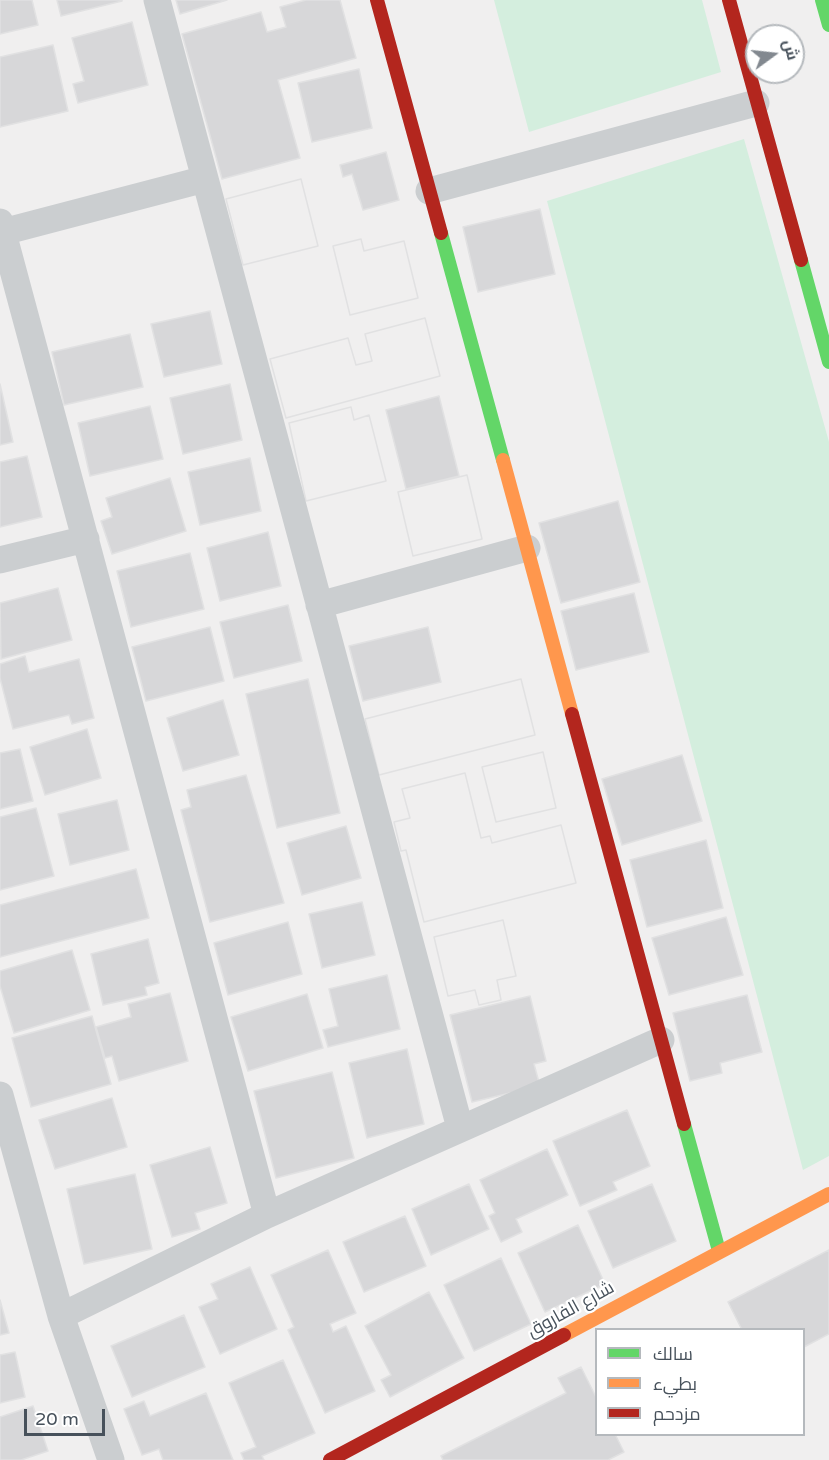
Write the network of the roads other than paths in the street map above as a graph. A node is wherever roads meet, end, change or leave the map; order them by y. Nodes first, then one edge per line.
1 (157, 0) edge
2 (377, 0) edge
3 (729, 0) edge
4 (822, 0) edge
5 (829, 25) edge
6 (756, 103) junction
7 (205, 179) junction
8 (429, 191) junction
9 (1, 227) edge
10 (829, 362) edge
11 (86, 539) junction
12 (527, 548) junction
13 (0, 560) edge
14 (319, 605) junction
15 (661, 1040) junction
16 (0, 1095) edge
17 (460, 1128) junction
18 (829, 1194) edge
19 (267, 1215) junction
20 (719, 1251) junction
21 (61, 1316) junction
22 (111, 1460) edge
23 (330, 1460) edge

1 - 7 street
2 - 8 street
3 - 6 street
4 - 5 street
6 - 8 street
6 - 10 street
7 - 9 street
7 - 14 street
8 - 12 street
9 - 11 street
11 - 13 street
11 - 19 street
12 - 14 street
12 - 15 street
14 - 17 street
15 - 17 street
15 - 20 street
16 - 21 street
17 - 19 street
18 - 20 street, شارع الفاروق
19 - 21 street
20 - 23 street, شارع الفاروق
21 - 22 street

